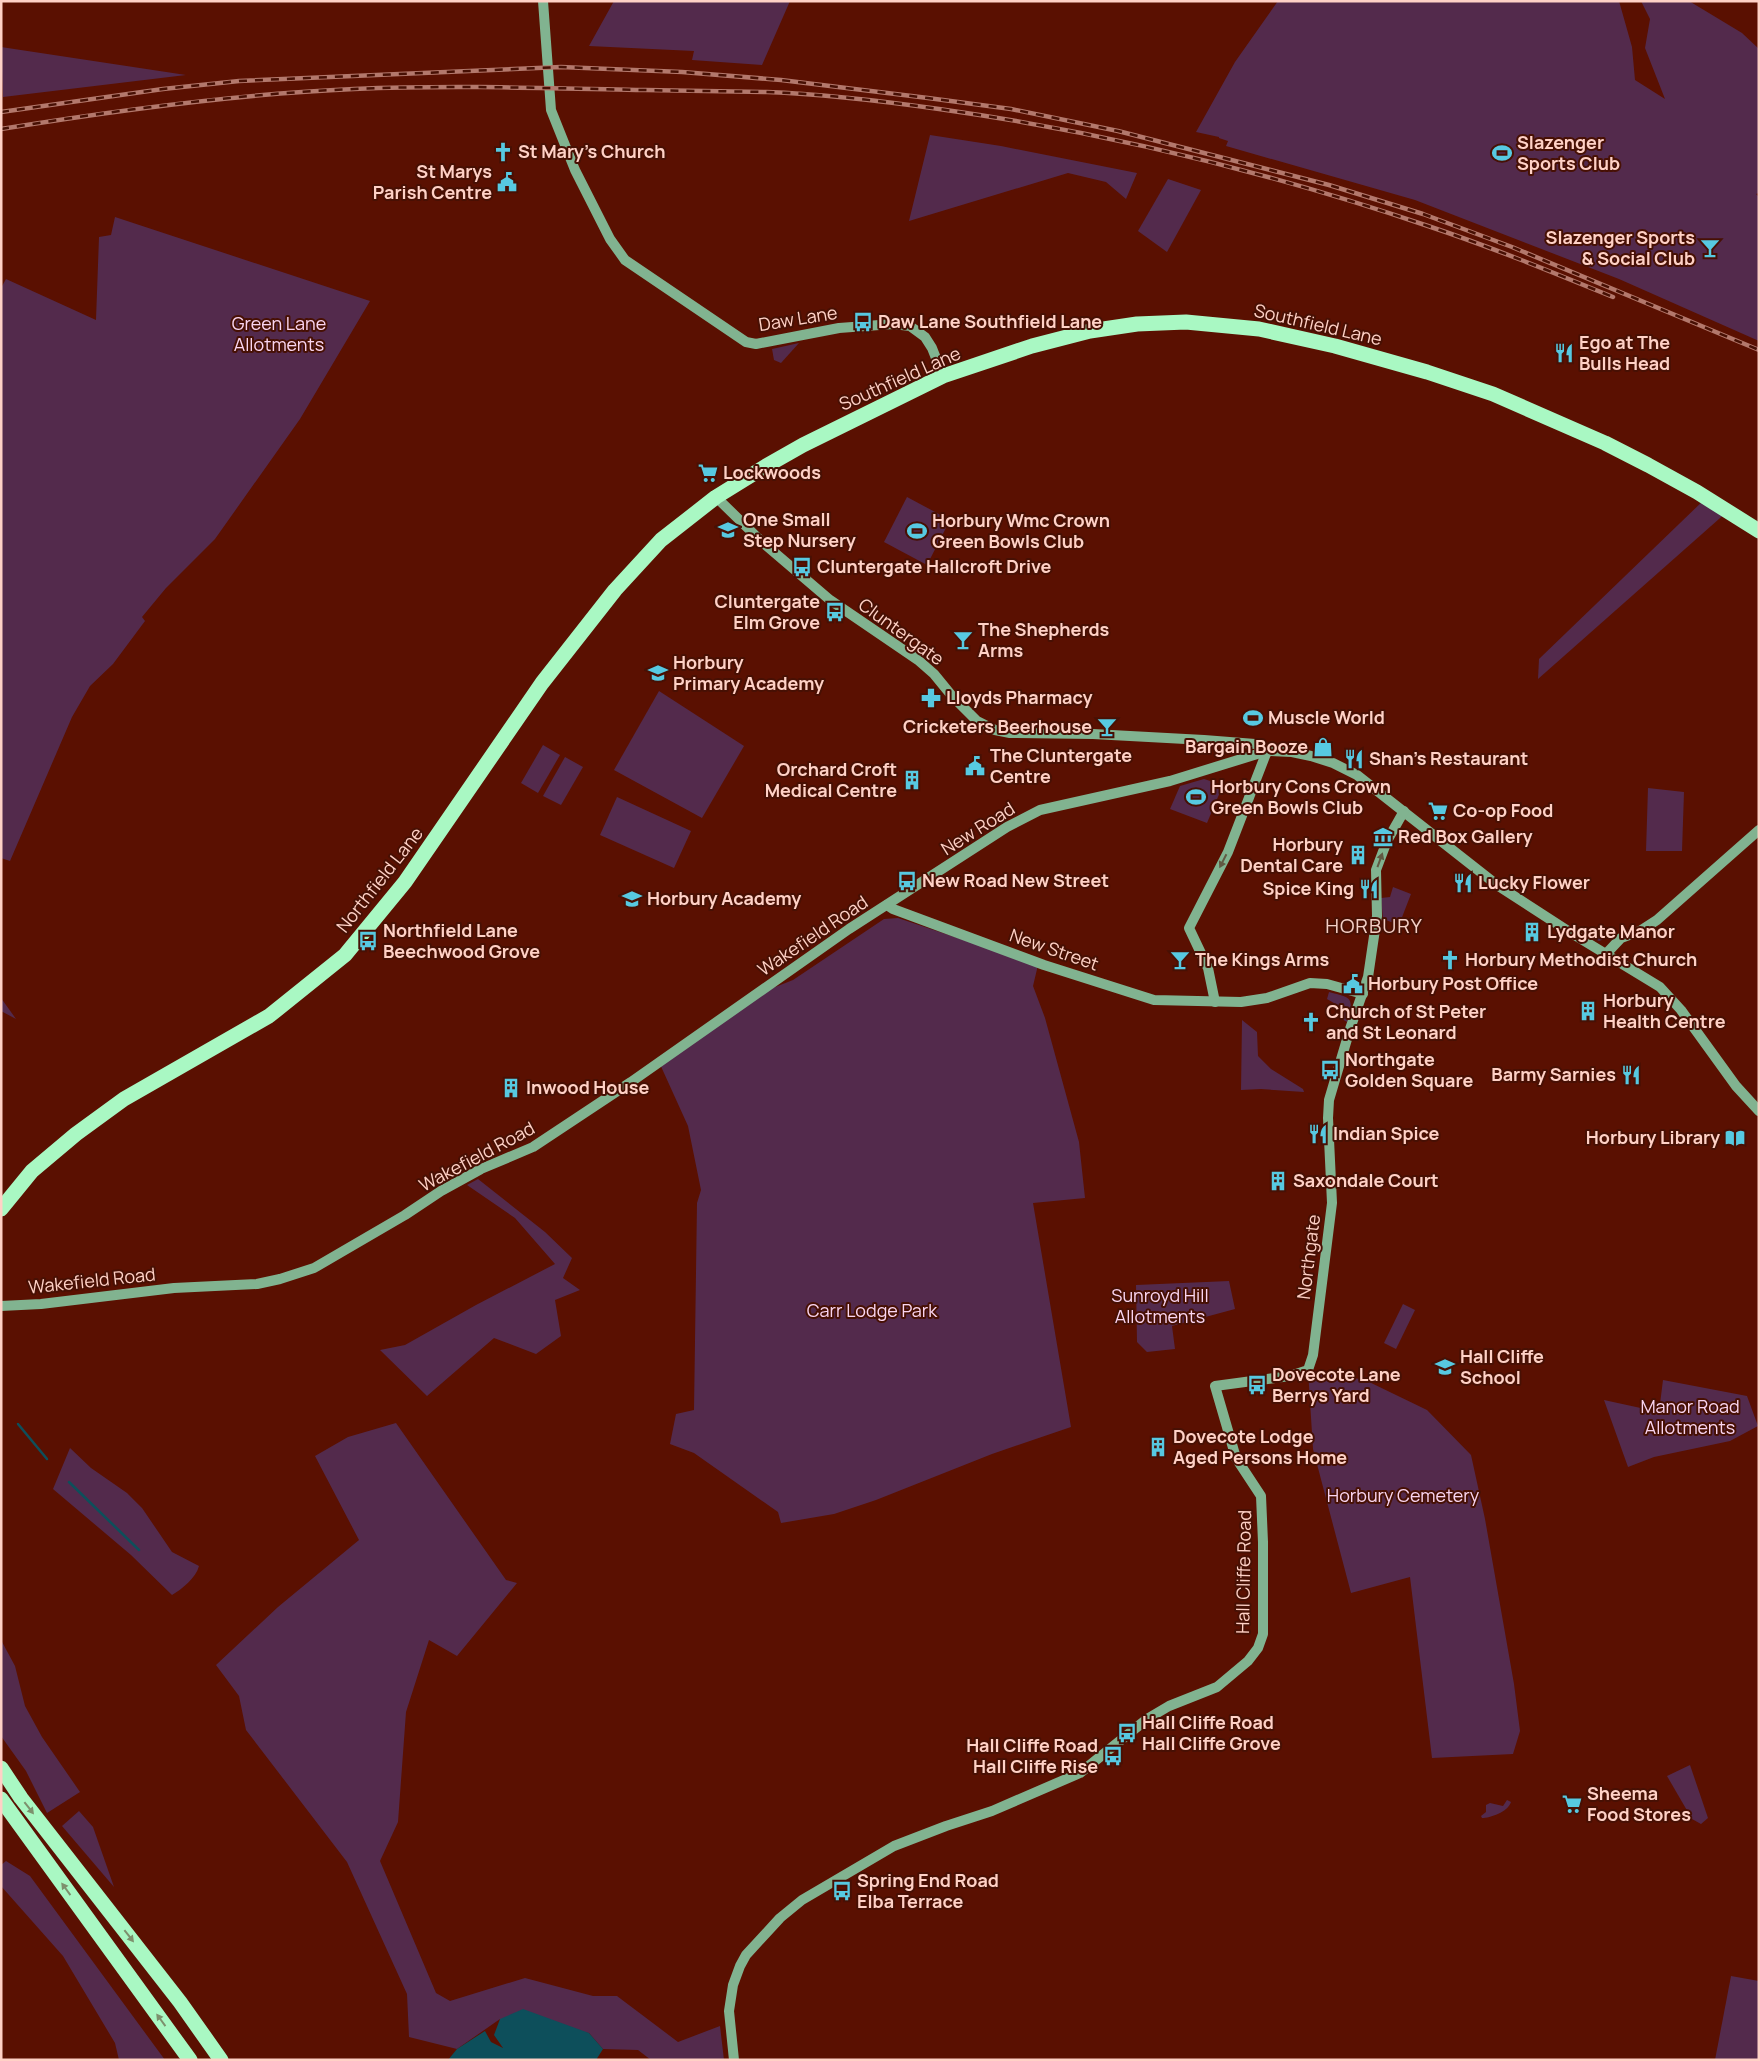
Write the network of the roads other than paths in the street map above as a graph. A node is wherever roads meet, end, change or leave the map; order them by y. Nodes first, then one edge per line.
1 (543, 1) edge
2 (943, 376) junction
3 (716, 497) junction
4 (1759, 531) edge
5 (1268, 751) junction
6 (1404, 811) junction
7 (1759, 830) edge
8 (887, 905) junction
9 (1605, 955) junction
10 (1363, 994) junction
11 (1215, 1002) junction
12 (1759, 1112) edge
13 (1, 1209) edge
14 (1, 1306) edge
15 (1215, 1386) joint
16 (1, 1768) edge
17 (1, 1798) edge
18 (190, 2060) edge
19 (221, 2060) edge
20 (734, 2060) edge

1 - 2 street, Daw Lane
2 - 3 highway, Southfield Lane
2 - 4 highway, Southfield Lane
3 - 5 street, Cluntergate
3 - 13 highway, Northfield Lane
5 - 6 street
5 - 8 street, New Road
5 -> 11 street
6 - 9 street
10 -> 6 street, Northgate
7 - 9 street
8 - 11 street, New Street
8 - 14 street, Wakefield Road
9 - 12 street
10 - 11 street, New Street
10 - 15 street, Northgate
15 - 20 street, Hall Cliffe Road
16 -> 19 highway
18 -> 17 highway

